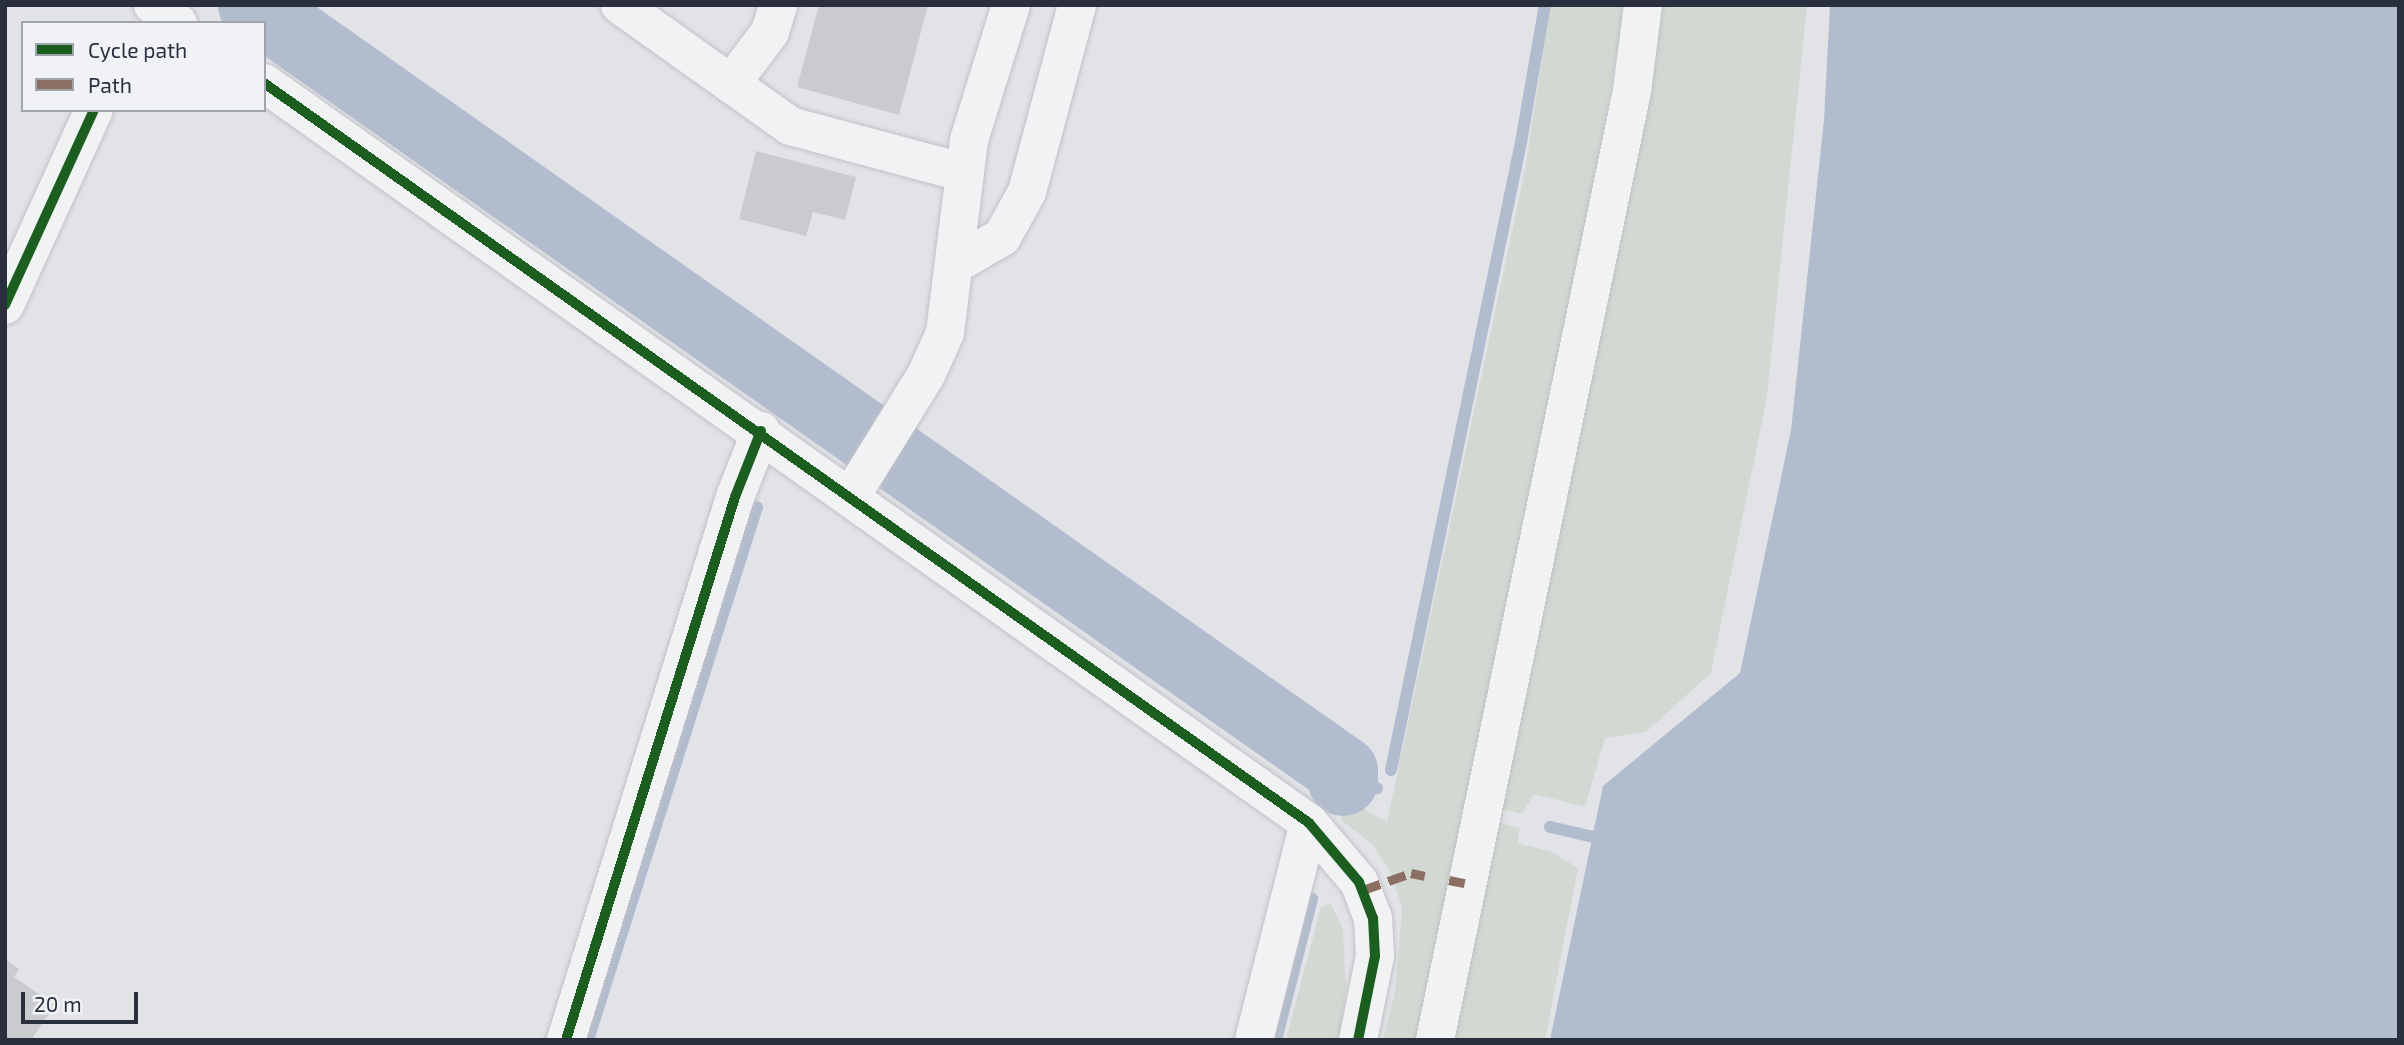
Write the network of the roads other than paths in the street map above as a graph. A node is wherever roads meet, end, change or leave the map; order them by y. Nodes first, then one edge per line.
1 (152, 5) edge
2 (620, 5) edge
3 (778, 5) edge
4 (1077, 5) edge
5 (1643, 5) edge
6 (1002, 9) edge
7 (142, 21) edge
8 (175, 21) edge
9 (266, 84) edge
10 (731, 84) junction
11 (93, 112) edge
12 (965, 173) junction
13 (954, 265) junction
14 (5, 305) edge
15 (761, 431) junction
16 (851, 496) junction
17 (1309, 823) junction
18 (566, 1040) edge
19 (1254, 1040) edge
20 (1357, 1040) edge
21 (1435, 1040) edge

1 - 7 street
1 - 8 street
2 - 10 street
3 - 10 street
4 - 13 street
5 - 21 street
6 - 12 street
9 - 15 street
10 - 12 street
11 - 14 street
12 - 13 street
13 - 16 street
15 - 16 street
15 - 18 street
16 - 17 street
17 - 19 street
17 - 20 street

